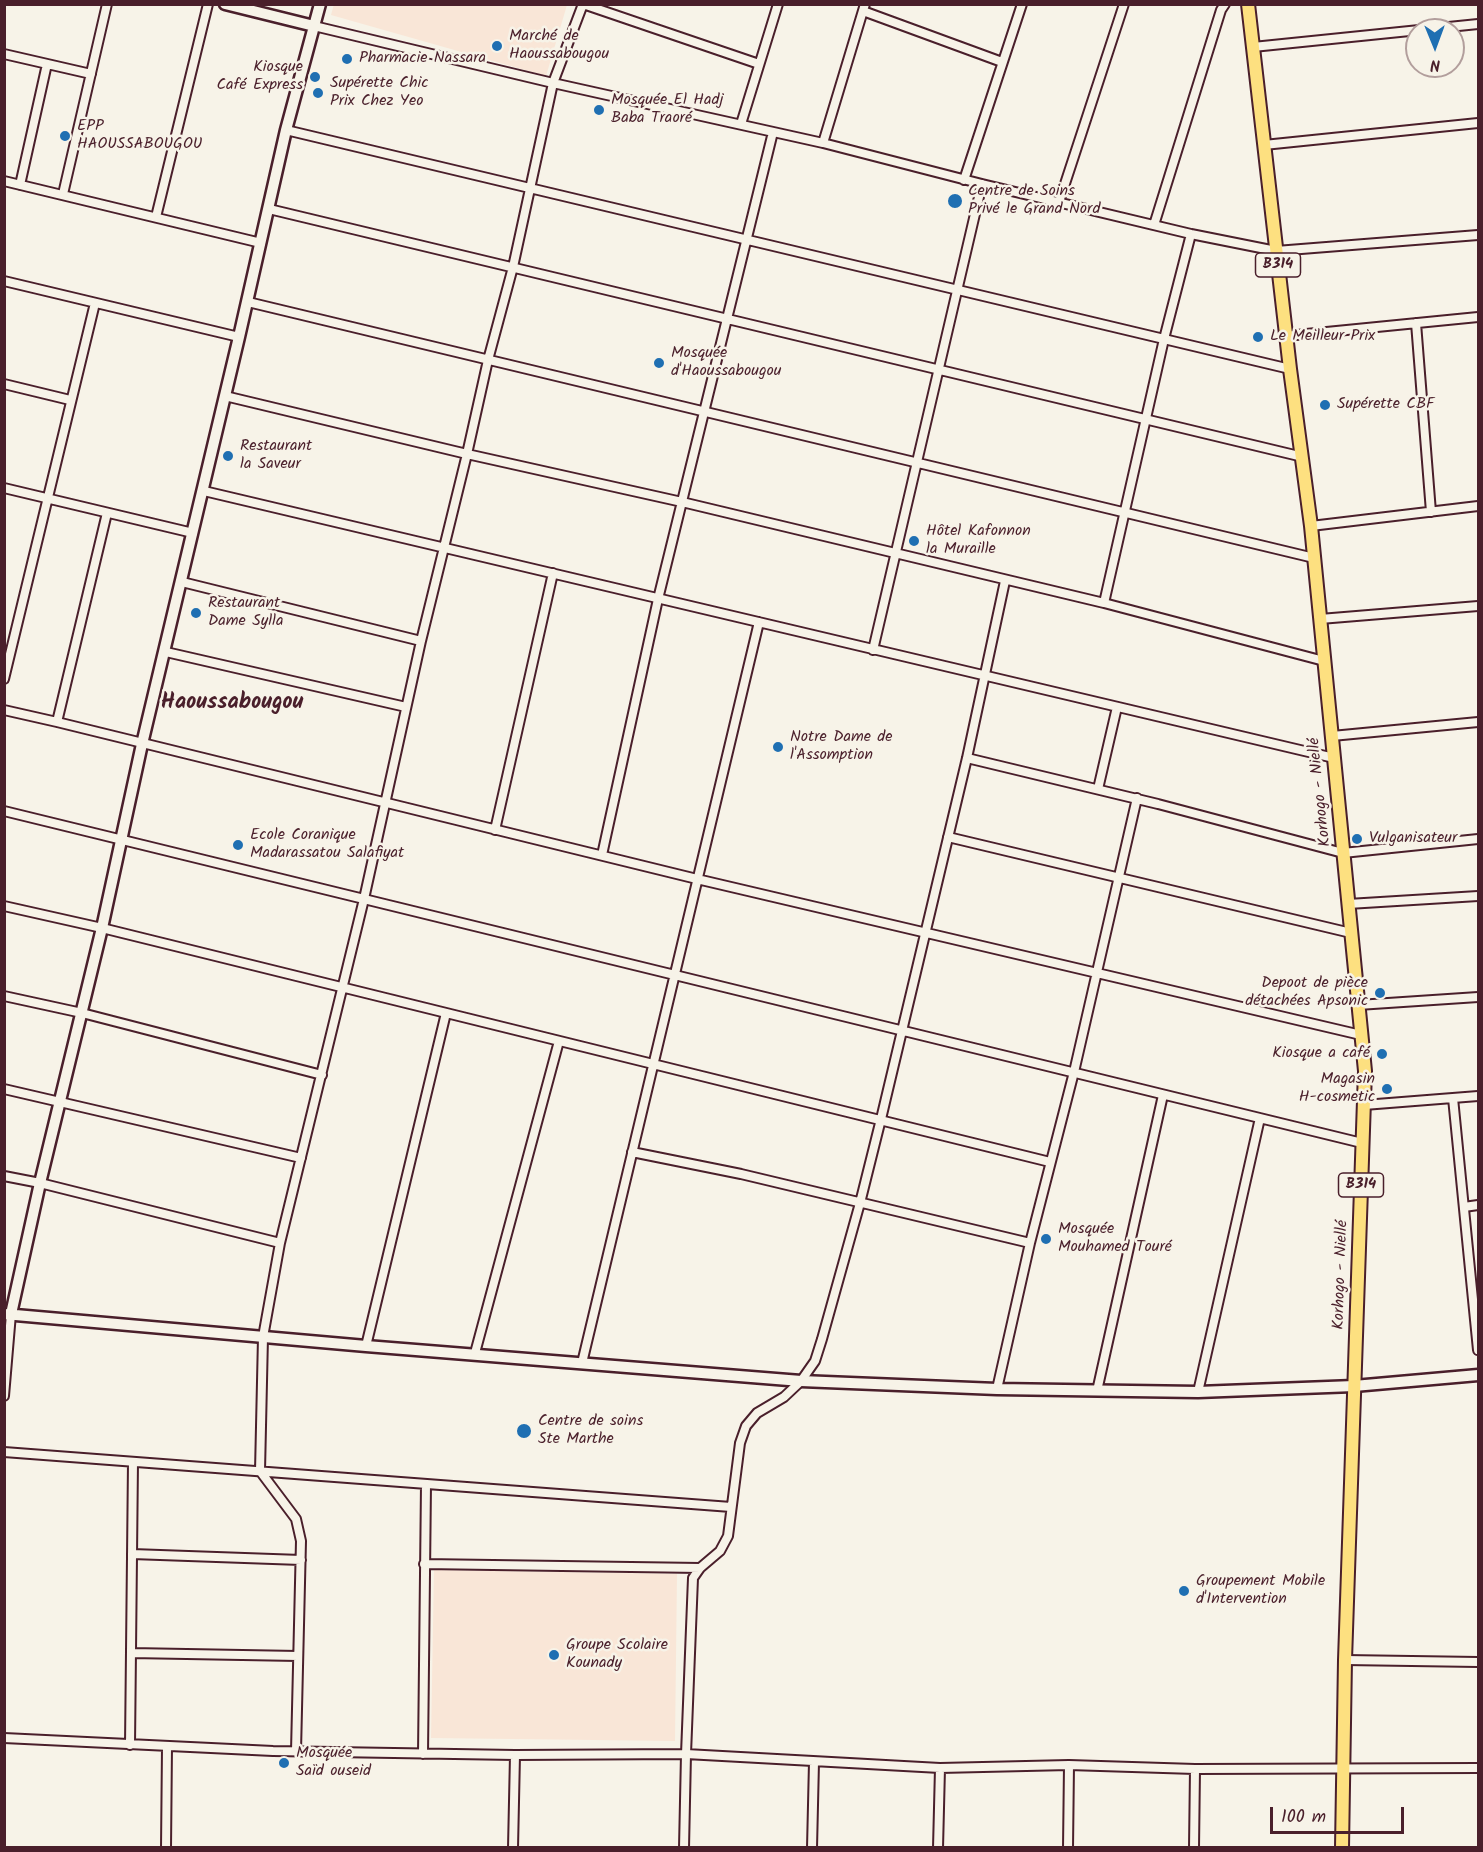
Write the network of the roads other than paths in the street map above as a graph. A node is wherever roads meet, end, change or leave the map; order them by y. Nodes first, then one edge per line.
1 (108, 4) edge
2 (208, 4) edge
3 (225, 4) edge
4 (320, 4) edge
5 (583, 4) edge
6 (778, 4) edge
7 (1022, 4) edge
8 (1124, 4) edge
9 (1225, 4) edge
10 (1248, 4) edge
11 (864, 8) edge
12 (1479, 24) edge
13 (314, 26) junction
14 (1252, 47) junction
15 (4, 54) edge
16 (1002, 63) junction
17 (47, 64) junction
18 (759, 64) junction
19 (91, 74) junction
20 (553, 83) junction
21 (1479, 123) edge
22 (741, 124) junction
23 (286, 130) junction
24 (773, 132) junction
25 (823, 142) junction
26 (1264, 145) junction
27 (964, 180) junction
28 (4, 182) edge
29 (982, 184) junction
30 (21, 185) junction
31 (531, 188) junction
32 (63, 195) junction
33 (1059, 202) junction
34 (269, 209) junction
35 (156, 217) junction
36 (1154, 225) junction
37 (1191, 234) junction
38 (1479, 235) edge
39 (746, 240) junction
40 (261, 243) junction
41 (1276, 250) junction
42 (513, 267) junction
43 (4, 281) edge
44 (957, 290) junction
45 (248, 302) junction
46 (94, 303) junction
47 (1479, 316) edge
48 (728, 319) junction
49 (1416, 323) junction
50 (1286, 336) junction
51 (240, 337) junction
52 (1164, 339) junction
53 (488, 360) junction
54 (1290, 369) junction
55 (939, 370) junction
56 (4, 384) edge
57 (225, 396) junction
58 (70, 399) junction
59 (704, 413) junction
60 (1146, 419) junction
61 (467, 454) junction
62 (1303, 457) junction
63 (916, 464) junction
64 (4, 488) edge
65 (204, 491) junction
66 (47, 498) junction
67 (682, 502) junction
68 (1479, 506) edge
69 (1431, 512) junction
70 (107, 513) junction
71 (1123, 513) junction
72 (1311, 526) junction
73 (193, 533) junction
74 (444, 548) junction
75 (896, 554) junction
76 (1314, 558) junction
77 (553, 573) junction
78 (1005, 581) junction
79 (182, 582) junction
80 (658, 599) junction
81 (1104, 603) junction
82 (1479, 606) edge
83 (1320, 619) junction
84 (759, 622) junction
85 (421, 641) junction
86 (873, 650) junction
87 (166, 652) junction
88 (1324, 661) junction
89 (985, 676) junction
90 (4, 679) edge
91 (406, 706) junction
92 (1117, 707) junction
93 (4, 710) edge
94 (57, 722) junction
95 (1479, 722) edge
96 (1332, 736) junction
97 (142, 744) junction
98 (967, 758) junction
99 (1334, 758) junction
100 (1098, 789) junction
101 (1137, 798) junction
102 (384, 803) junction
103 (4, 811) edge
104 (495, 830) junction
105 (948, 837) junction
106 (121, 838) junction
107 (1479, 839) edge
108 (1343, 853) junction
109 (602, 855) junction
110 (1117, 877) junction
111 (697, 879) junction
112 (1479, 896) edge
113 (364, 898) junction
114 (1348, 904) junction
115 (4, 906) edge
116 (102, 928) junction
117 (925, 933) junction
118 (1351, 933) junction
119 (1096, 973) junction
120 (674, 975) junction
121 (342, 987) junction
122 (4, 996) edge
123 (1479, 997) edge
124 (1358, 1005) junction
125 (82, 1013) junction
126 (446, 1013) junction
127 (902, 1031) junction
128 (1361, 1035) junction
129 (559, 1041) junction
130 (653, 1064) junction
131 (1074, 1072) junction
132 (322, 1075) junction
133 (4, 1089) edge
134 (1163, 1095) junction
135 (1479, 1096) edge
136 (1453, 1098) junction
137 (61, 1102) junction
138 (1364, 1106) junction
139 (1260, 1118) junction
140 (881, 1119) junction
141 (1362, 1143) junction
142 (632, 1152) junction
143 (301, 1158) junction
144 (1050, 1162) junction
145 (4, 1176) edge
146 (40, 1183) junction
147 (860, 1203) junction
148 (1479, 1205) edge
149 (1464, 1207) junction
150 (280, 1243) junction
151 (1030, 1243) junction
152 (1469, 1254) junction
153 (1479, 1254) edge
154 (8, 1314) edge
155 (263, 1337) junction
156 (366, 1346) junction
157 (1479, 1350) edge
158 (475, 1353) junction
159 (582, 1363) junction
160 (1479, 1375) edge
161 (801, 1381) junction
162 (1354, 1386) junction
163 (997, 1389) junction
164 (1097, 1392) junction
165 (1198, 1392) junction
166 (4, 1396) edge
167 (4, 1452) edge
168 (133, 1462) junction
169 (260, 1471) junction
170 (426, 1484) junction
171 (731, 1507) junction
172 (132, 1554) junction
173 (301, 1560) junction
174 (424, 1564) junction
175 (700, 1568) junction
176 (131, 1653) junction
177 (298, 1656) junction
178 (1345, 1660) junction
179 (1479, 1662) edge
180 (4, 1738) edge
181 (130, 1745) junction
182 (167, 1747) junction
183 (296, 1751) junction
184 (423, 1754) junction
185 (686, 1754) junction
186 (515, 1755) junction
187 (814, 1762) junction
188 (1069, 1765) junction
189 (940, 1768) junction
190 (1343, 1768) junction
191 (1479, 1768) edge
192 (1195, 1769) junction
193 (166, 1848) edge
194 (513, 1848) edge
195 (684, 1848) edge
196 (812, 1848) edge
197 (938, 1848) edge
198 (1068, 1848) edge
199 (1194, 1848) edge
200 (1342, 1848) edge

1 - 19 street
2 - 35 street
3 - 13 street
4 - 13 street
5 - 18 street
5 - 20 street
6 - 18 street
7 - 16 street
8 - 33 street
9 - 36 street
10 - 14 main road, B314
11 - 16 street
11 - 25 street
12 - 14 street
13 - 20 street
13 - 23 street
14 - 26 main road, B314
15 - 17 street
16 - 27 street
17 - 19 street
17 - 30 street
18 - 22 street
19 - 32 street
20 - 22 street
20 - 31 street
21 - 26 street
22 - 24 street
23 - 31 street
23 - 34 street
24 - 25 street
24 - 39 street
25 - 27 street
26 - 41 main road, B314
27 - 29 street
28 - 30 street
29 - 33 street
29 - 44 street
30 - 32 street
31 - 39 street
31 - 42 street
32 - 35 street
33 - 36 street
34 - 40 street
34 - 42 street
35 - 40 street
36 - 37 street
37 - 41 street
37 - 52 street
38 - 41 street
39 - 44 street
39 - 48 street
40 - 45 street
41 - 50 main road, B314
42 - 48 street
42 - 53 street
43 - 46 street
44 - 52 street
44 - 55 street
45 - 51 street
45 - 53 street
46 - 51 street
46 - 58 street
47 - 49 street
48 - 55 street
48 - 59 street
49 - 50 street
49 - 69 street
50 - 54 main road, B314
51 - 57 street
52 - 54 street
52 - 60 street
53 - 59 street
53 - 61 street
54 - 62 main road, B314
55 - 60 street
55 - 63 street
56 - 58 street
57 - 61 street
57 - 65 street
58 - 66 street
59 - 63 street
59 - 67 street
60 - 62 street
60 - 71 street
61 - 67 street
61 - 74 street
62 - 72 main road, B314
63 - 71 street
63 - 75 street
64 - 66 street
65 - 73 street
65 - 74 street
66 - 70 street
66 - 90 street
67 - 75 street
67 - 80 street
68 - 69 street
69 - 72 street
70 - 73 street
70 - 94 street
71 - 76 street
71 - 81 street
72 - 76 main road, Korhogo - Niellé / B314
73 - 79 street
74 - 77 street
74 - 85 street
75 - 78 street
75 - 86 street
76 - 83 main road, Korhogo - Niellé / B314
77 - 80 street
77 - 104 street
78 - 81 street
78 - 89 street
79 - 85 street
79 - 87 street
80 - 84 street
80 - 109 street
81 - 88 street
82 - 83 street
83 - 88 main road, Korhogo - Niellé / B314
84 - 86 street
84 - 111 street
85 - 91 street
86 - 89 street
87 - 91 street
87 - 97 street
88 - 96 main road, Korhogo - Niellé / B314
89 - 92 street
89 - 98 street
91 - 102 street
92 - 99 street
92 - 100 street
93 - 94 street
94 - 97 street
95 - 96 street
96 - 99 main road, Korhogo - Niellé / B314
97 - 102 street
97 - 106 street
98 - 100 street
98 - 105 street
99 - 108 main road, Korhogo - Niellé / B314
100 - 101 street
101 - 108 street
101 - 110 street
102 - 104 street
102 - 113 street
103 - 106 street
104 - 109 street
105 - 110 street
105 - 117 street
106 - 113 street
106 - 116 street
107 - 108 street
108 - 114 main road, Korhogo - Niellé / B314
109 - 111 street
110 - 118 street
110 - 119 street
111 - 117 street
111 - 120 street
112 - 114 street
113 - 120 street
113 - 121 street
114 - 118 main road, Korhogo - Niellé / B314
115 - 116 street
116 - 121 street
116 - 125 street
117 - 119 street
117 - 127 street
118 - 124 main road, Korhogo - Niellé / B314
119 - 128 street
119 - 131 street
120 - 127 street
120 - 130 street
121 - 126 street
121 - 132 street
122 - 125 street
123 - 124 street
124 - 128 main road, Korhogo - Niellé / B314
125 - 132 street
125 - 137 street
126 - 129 street
126 - 156 street
127 - 131 street
127 - 140 street
128 - 138 main road, Korhogo - Niellé / B314
129 - 130 street
129 - 158 street
130 - 140 street
130 - 142 street
131 - 134 street
131 - 144 street
132 - 143 street
133 - 137 street
134 - 139 street
134 - 164 street
135 - 136 street
136 - 138 street
136 - 149 street
137 - 143 street
137 - 146 street
138 - 141 main road, Korhogo - Niellé / B314
139 - 141 street
139 - 165 street
140 - 144 street
140 - 147 street
141 - 162 main road, Korhogo - Niellé / B314
142 - 147 street
142 - 159 street
143 - 150 street
144 - 151 street
145 - 146 street
146 - 150 street
146 - 154 street
147 - 151 street
147 - 161 street
148 - 149 street
149 - 152 street
150 - 155 street
151 - 163 street
152 - 153 street
152 - 157 street
154 - 155 street
154 - 166 street
155 - 156 street
155 - 169 street
156 - 158 street
158 - 159 street
159 - 161 street
160 - 162 street
161 - 163 street
161 - 171 street
162 - 165 street
162 - 178 main road, Korhogo - Niellé / B314
163 - 164 street
164 - 165 street
167 - 168 street
168 - 169 street
168 - 172 street
169 - 170 street
169 - 173 street
170 - 171 street
170 - 174 street
171 - 175 street
172 - 173 street
172 - 176 street
173 - 177 street
174 - 175 street
174 - 184 street
175 - 185 street
176 - 177 street
176 - 181 street
177 - 183 street
178 - 179 street
178 - 190 main road, Korhogo - Niellé / B314
180 - 181 street
181 - 182 street
182 - 183 street
182 - 193 street
183 - 184 street
184 - 186 street
185 - 186 street
185 - 187 street
185 - 195 street
186 - 194 street
187 - 189 street
187 - 196 street
188 - 189 street
188 - 192 street
188 - 198 street
189 - 197 street
190 - 191 street
190 - 192 street
190 - 200 main road, Korhogo - Niellé / B314
192 - 199 street

